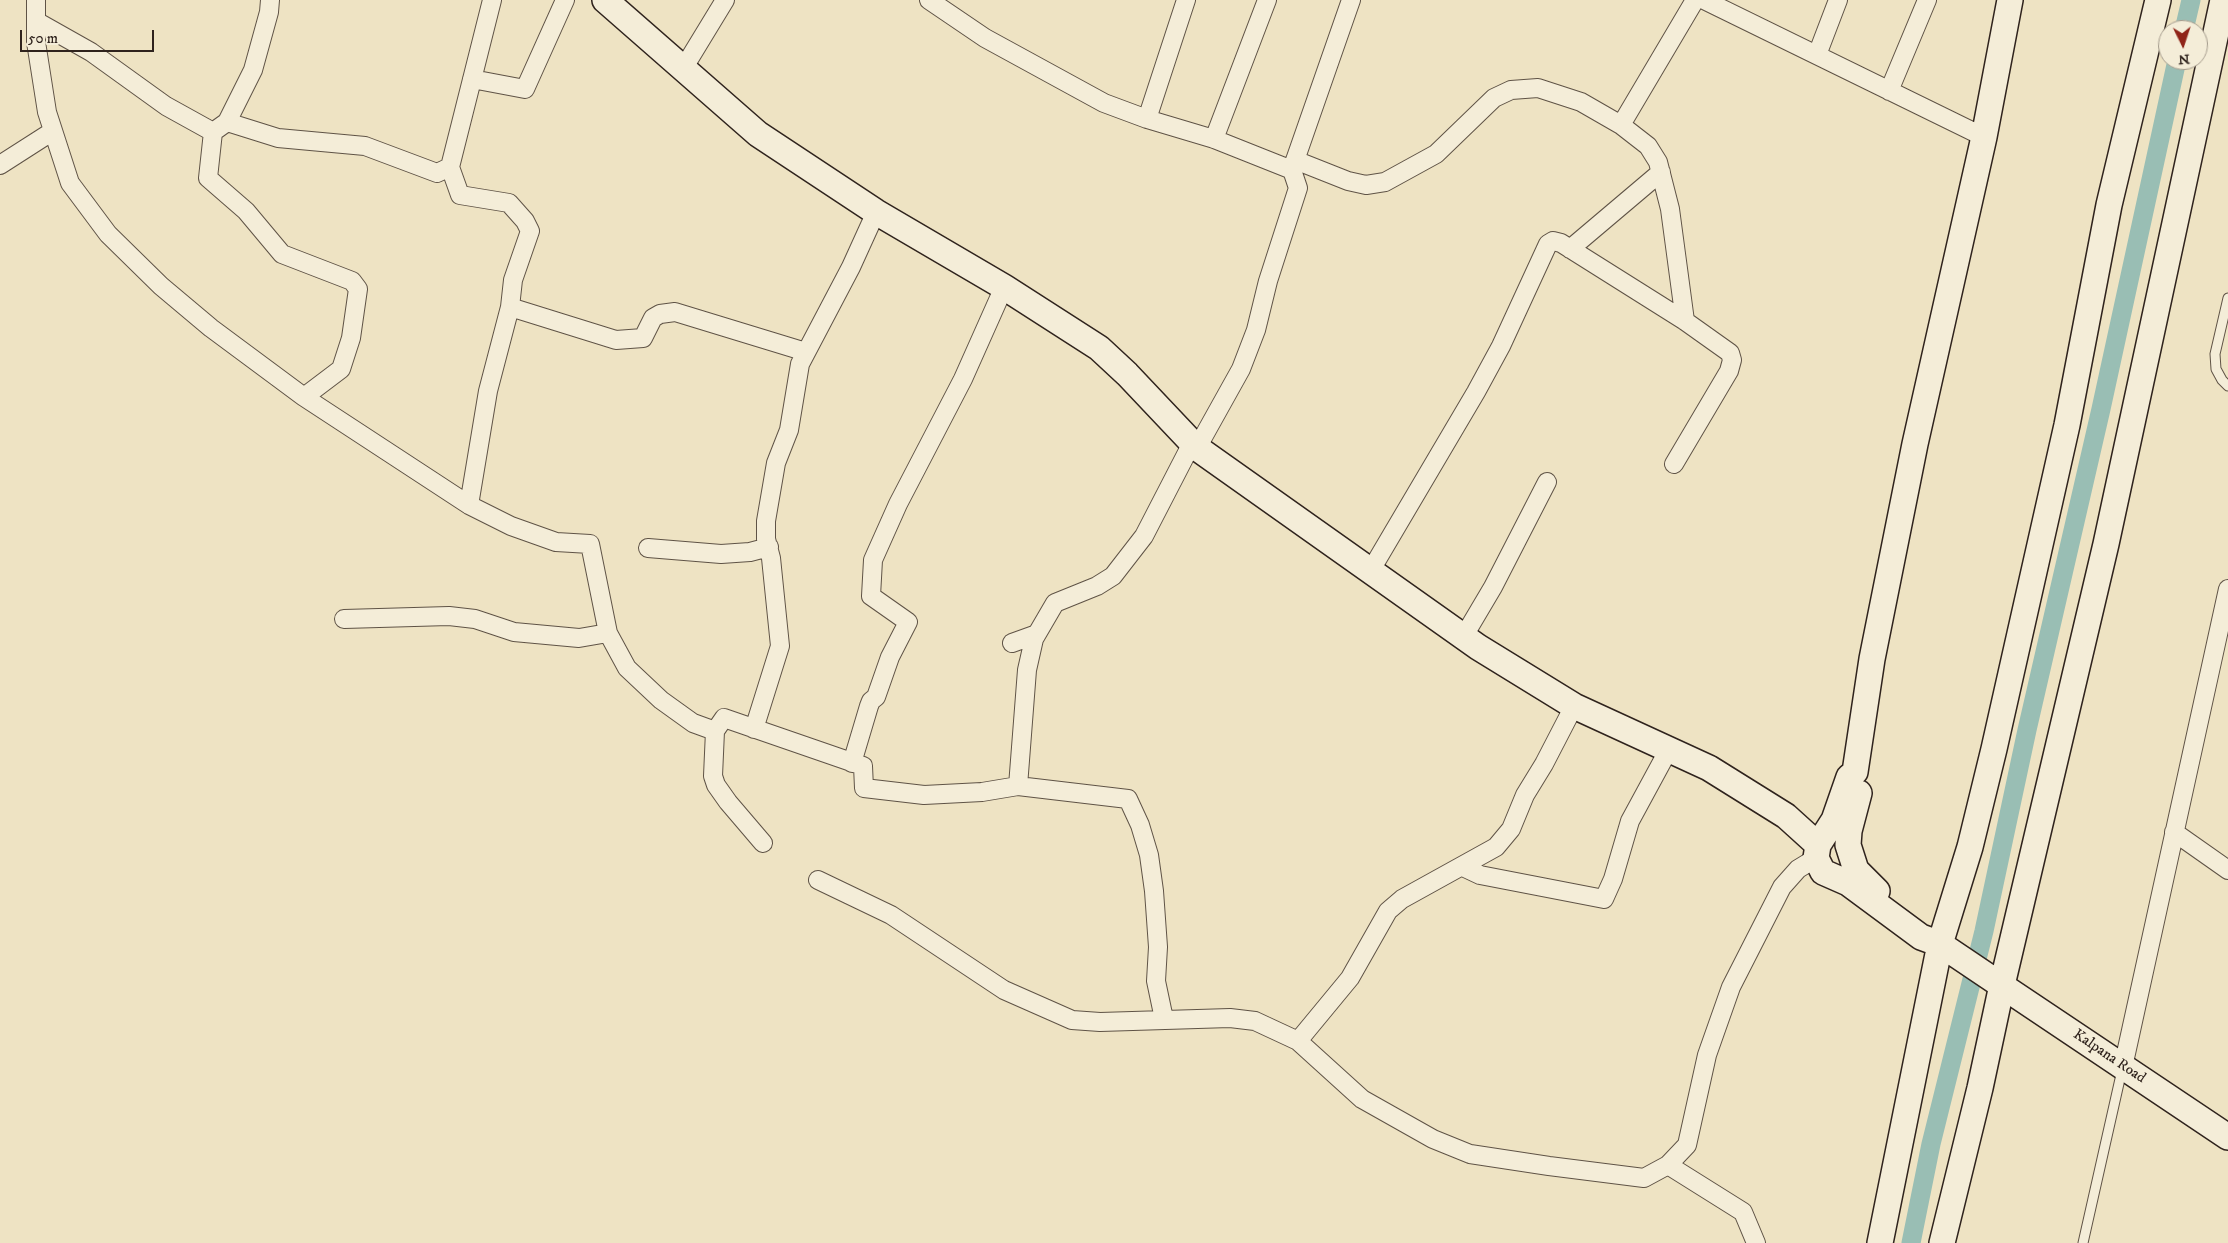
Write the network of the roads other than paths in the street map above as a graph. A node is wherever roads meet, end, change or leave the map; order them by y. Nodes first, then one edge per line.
1 (36, 0) edge
2 (270, 0) edge
3 (492, 0) edge
4 (565, 0) edge
5 (605, 0) edge
6 (725, 0) edge
7 (1186, 0) edge
8 (1267, 0) edge
9 (1351, 0) edge
10 (1695, 0) edge
11 (1704, 0) edge
12 (1838, 0) edge
13 (1927, 0) edge
14 (2010, 0) edge
15 (2158, 0) edge
16 (2223, 0) edge
17 (941, 3) edge
18 (36, 21) junction
19 (1817, 55) junction
20 (683, 69) junction
21 (472, 79) junction
22 (1889, 91) junction
23 (1147, 120) junction
24 (227, 122) junction
25 (1621, 125) junction
26 (53, 131) junction
27 (213, 132) junction
28 (1984, 137) junction
29 (1214, 139) junction
30 (0, 165) edge
31 (1294, 165) junction
32 (450, 167) junction
33 (1661, 172) junction
34 (876, 212) junction
35 (1570, 249) junction
36 (1004, 287) junction
37 (2228, 298) edge
38 (510, 306) junction
39 (1685, 321) junction
40 (806, 352) junction
41 (2228, 386) edge
42 (304, 397) junction
43 (1194, 446) junction
44 (1674, 464) dead end
45 (1547, 482) dead end
46 (469, 505) junction
47 (769, 547) junction
48 (648, 548) dead end
49 (1371, 570) junction
50 (2228, 589) edge
51 (344, 619) dead end
52 (2224, 623) edge
53 (608, 633) junction
54 (1037, 634) junction
55 (1464, 636) junction
56 (1012, 643) dead end
57 (1574, 706) junction
58 (754, 729) junction
59 (715, 731) junction
60 (1669, 749) junction
61 (852, 763) junction
62 (1855, 772) junction
63 (1018, 786) junction
64 (2174, 832) junction
65 (763, 843) dead end
66 (1848, 845) junction
67 (1819, 847) junction
68 (1463, 867) junction
69 (2228, 870) edge
70 (818, 880) dead end
71 (1946, 949) junction
72 (1996, 981) junction
73 (1164, 1019) junction
74 (1298, 1041) junction
75 (2123, 1067) junction
76 (2228, 1137) edge
77 (1668, 1165) junction
78 (1756, 1243) edge
79 (1880, 1243) edge
80 (1942, 1243) edge
81 (2083, 1243) edge

1 - 18 street
2 - 24 street
3 - 21 street
4 - 21 street
5 - 20 street
6 - 20 street
7 - 23 street
8 - 29 street
9 - 31 street
10 - 25 street
11 - 19 street
12 - 19 street
13 - 22 street
14 - 28 street
15 - 71 street
16 - 72 street
17 - 23 street
18 - 26 street
18 - 27 street
19 - 22 street
20 - 34 street
21 - 32 street
22 - 28 street
23 - 29 street
24 - 27 street
24 - 32 street
25 - 31 street
25 - 33 street
26 - 30 street
26 - 42 street
27 - 42 street
28 - 62 street
29 - 31 street
31 - 43 street
32 - 38 street
33 - 35 street
33 - 39 street
34 - 36 street
34 - 40 street
35 - 39 street
35 - 49 street
36 - 43 street
36 - 61 street
37 - 41 lane
38 - 40 street
38 - 46 street
39 - 44 street
40 - 47 street
42 - 46 street
43 - 49 street
43 - 54 street
45 - 55 street
46 - 53 street
47 - 48 street
47 - 58 street
49 - 55 street
50 - 52 street
51 - 53 street
52 - 64 street
53 - 59 street
54 - 56 street
54 - 63 street
55 - 57 street
57 - 60 street
57 - 68 street
58 - 59 street
58 - 61 street
59 - 65 street
60 - 67 street
60 - 68 street
61 - 63 street
62 - 66 street
62 - 67 street
63 - 73 street
64 - 69 street
64 - 75 street
66 - 67 street
66 - 71 street
67 - 71 street
67 - 77 street
68 - 74 street
70 - 73 street
71 - 72 street, Kalpana Road
71 - 79 street
72 - 75 street, Kalpana Road
72 - 80 street
73 - 74 street
74 - 77 street
75 - 76 street, Kalpana Road
75 - 81 lane
77 - 78 street

